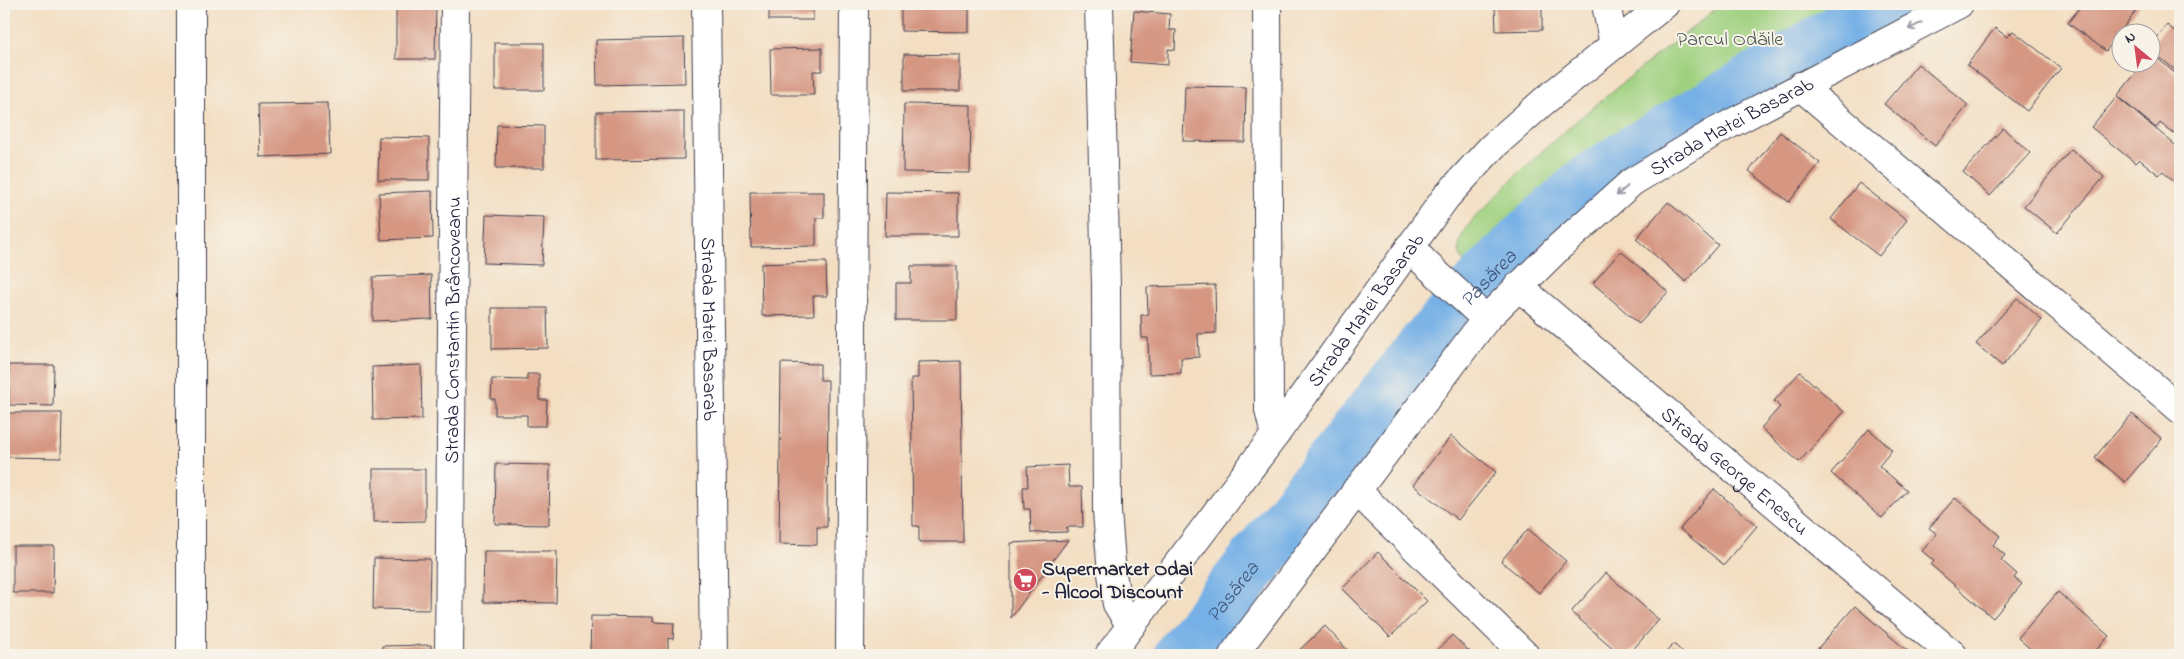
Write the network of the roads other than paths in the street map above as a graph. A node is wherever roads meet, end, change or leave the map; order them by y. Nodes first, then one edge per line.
1 (191, 4) edge
2 (455, 4) edge
3 (706, 4) edge
4 (854, 4) edge
5 (1099, 4) edge
6 (1267, 4) edge
7 (1606, 4) edge
8 (1664, 4) edge
9 (1959, 4) edge
10 (1614, 45) junction
11 (1800, 86) junction
12 (1417, 254) junction
13 (1518, 286) junction
14 (1479, 313) junction
15 (2180, 409) edge
16 (1276, 435) junction
17 (1356, 490) junction
18 (1131, 626) junction
19 (191, 655) edge
20 (449, 655) edge
21 (714, 655) edge
22 (850, 655) edge
23 (1108, 655) edge
24 (1233, 655) edge
25 (1525, 655) edge
26 (1954, 655) edge

1 - 19 street
2 - 20 street, Strada Constantin Brâncoveanu
3 - 21 street, Strada Matei Basarab
4 - 22 street
5 - 18 street
6 - 16 street
7 - 10 street
8 - 10 street, Strada Matei Basarab
9 -> 11 street, Strada Matei Basarab
10 - 12 street, Strada Matei Basarab
11 -> 13 street, Strada Matei Basarab
11 - 15 street
12 - 14 street
12 - 16 street, Strada Matei Basarab
13 - 14 street, Strada Matei Basarab
13 - 26 street, Strada George Enescu
14 - 17 street, Strada Matei Basarab
16 - 18 street, Strada Matei Basarab
17 - 24 street, Strada Matei Basarab
17 - 25 street
18 - 23 street, Strada Matei Basarab

